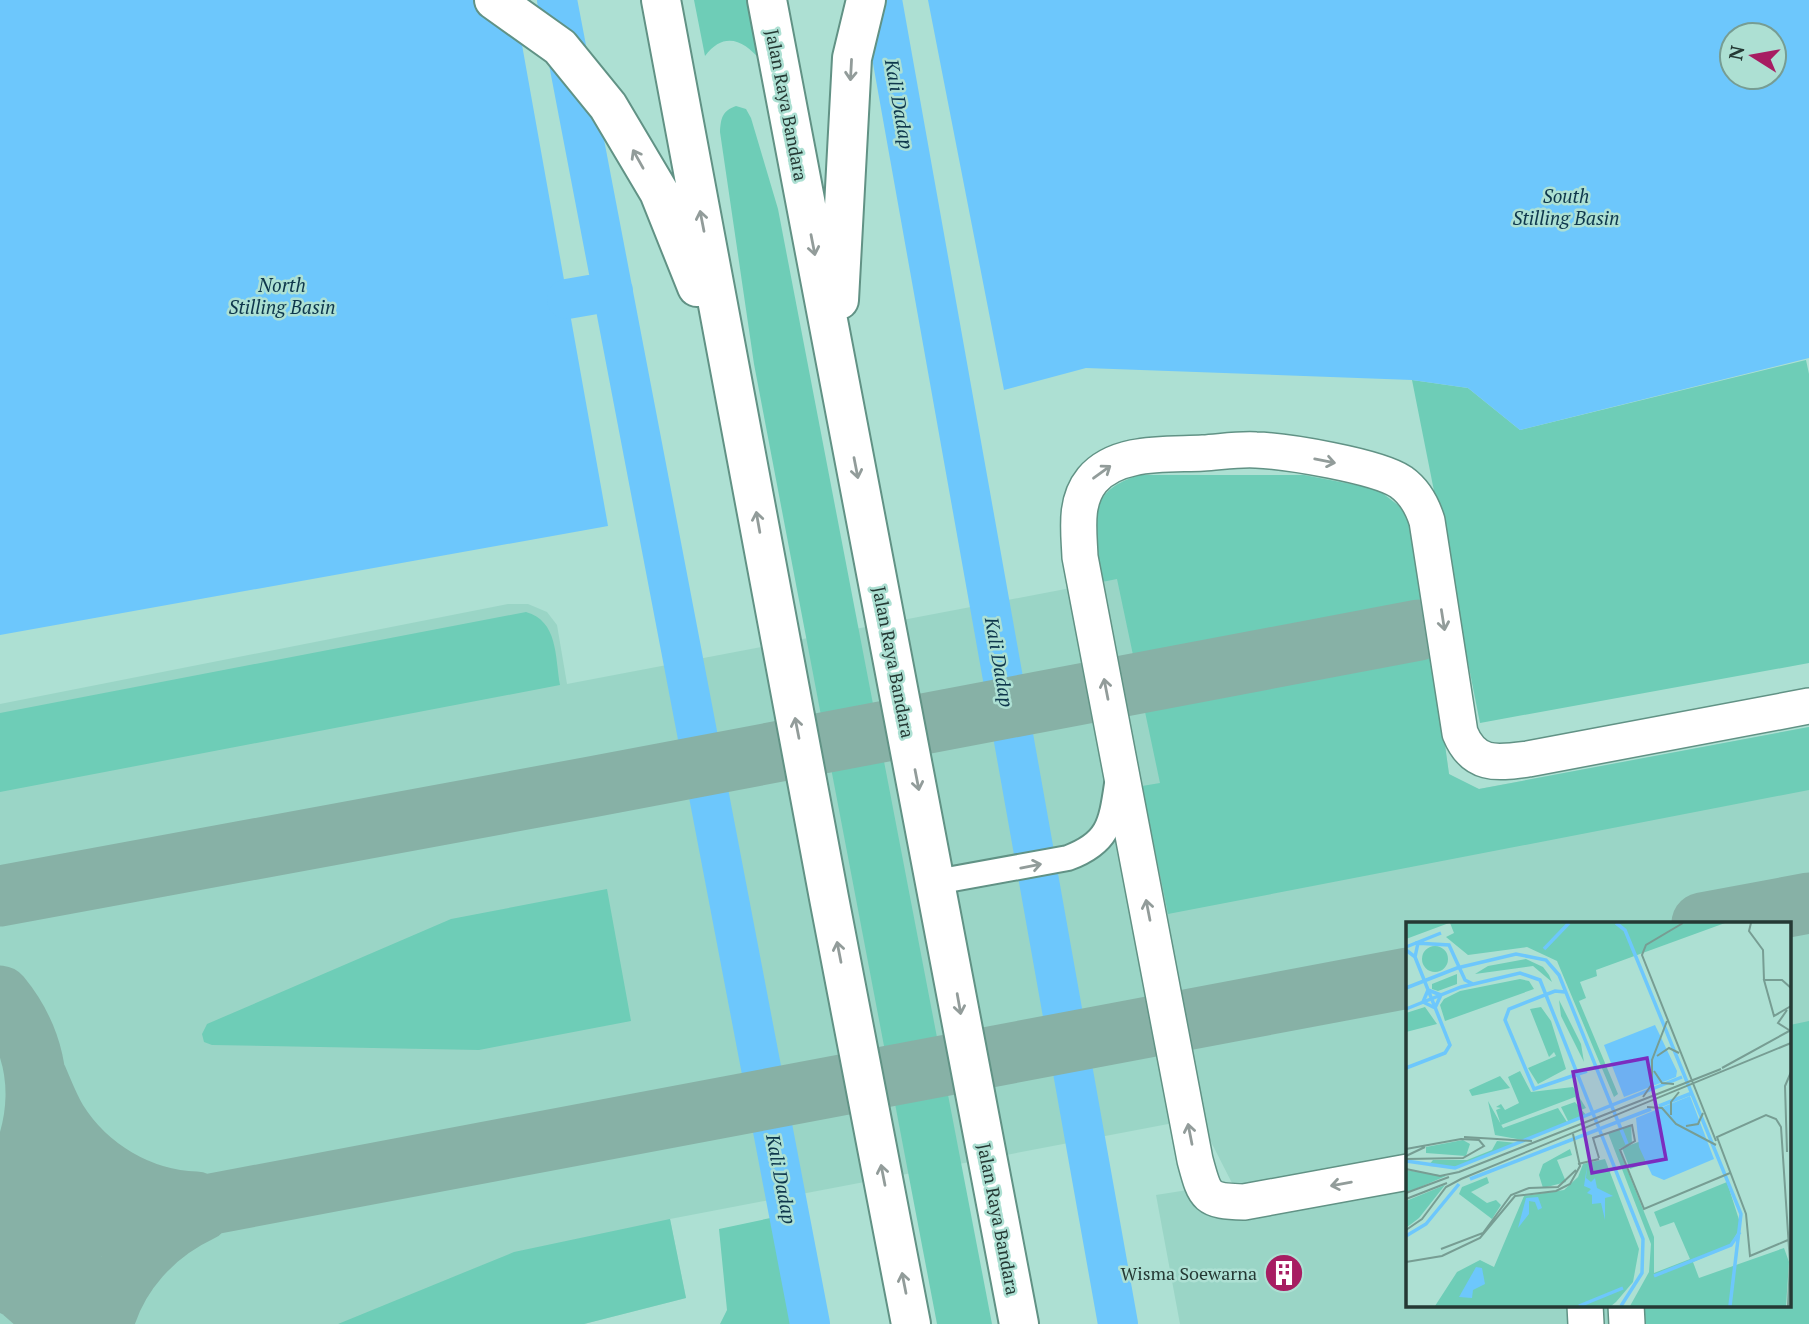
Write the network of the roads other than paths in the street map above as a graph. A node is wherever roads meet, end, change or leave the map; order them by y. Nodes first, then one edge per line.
1 (494, 0) edge
2 (661, 0) edge
3 (766, 0) edge
4 (865, 1) edge
5 (835, 361) junction
6 (733, 384) junction
7 (1809, 706) edge
8 (1119, 756) junction
9 (936, 882) junction
10 (1406, 1172) edge
11 (1585, 1306) edge
12 (1626, 1306) edge
13 (911, 1324) edge
14 (1019, 1324) edge
15 (1586, 1324) edge
16 (1627, 1324) edge

6 -> 1 main road
6 -> 2 main road
3 -> 5 main road, Jalan Raya Bandara
4 -> 5 main road
5 -> 9 main road, Jalan Raya Bandara
13 -> 6 main road
8 -> 7 street
9 -> 8 street
10 -> 8 street
9 -> 14 main road, Jalan Raya Bandara
11 - 15 street
12 - 16 street

